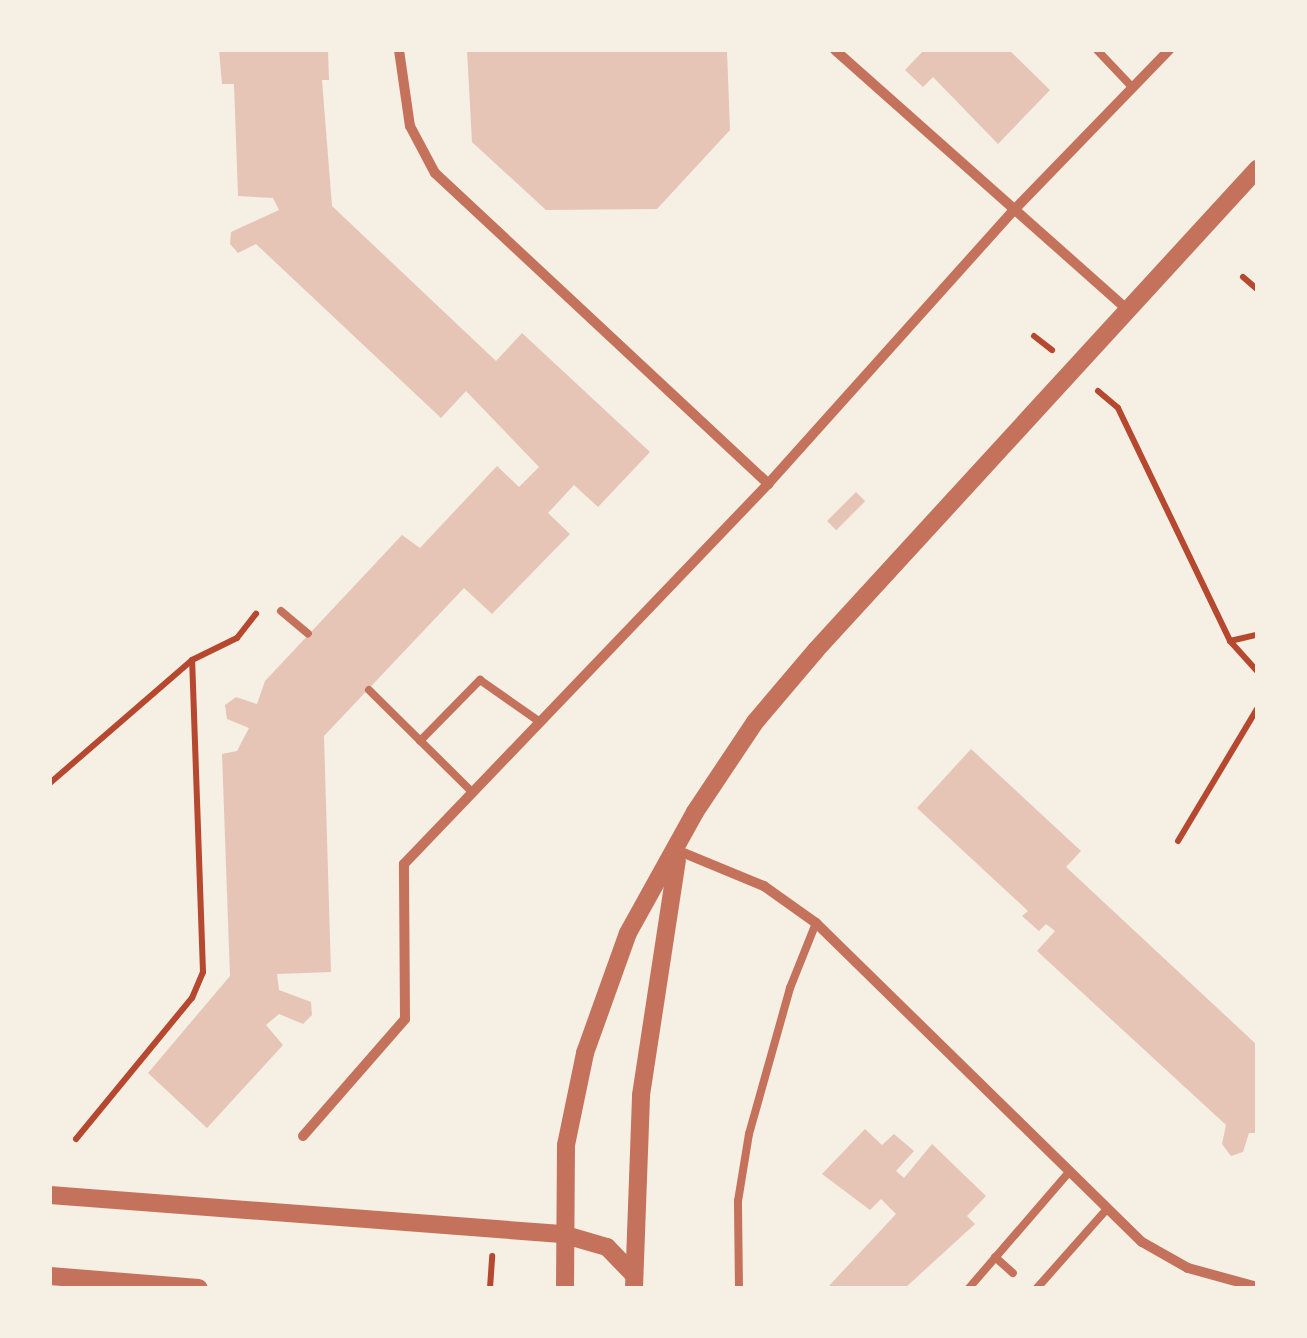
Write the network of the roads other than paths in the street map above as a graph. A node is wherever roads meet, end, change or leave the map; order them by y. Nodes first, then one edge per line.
1 (399, 50) edge
2 (835, 50) edge
3 (1098, 50) edge
4 (1169, 50) edge
5 (1133, 88) junction
6 (1257, 169) edge
7 (1013, 211) junction
8 (1127, 309) junction
9 (768, 484) junction
10 (281, 611) dead end
11 (308, 634) dead end
12 (368, 690) dead end
13 (540, 722) junction
14 (420, 741) junction
15 (472, 792) junction
16 (679, 850) junction
17 (816, 923) junction
18 (303, 1136) dead end
19 (1070, 1170) junction
20 (50, 1195) edge
21 (1107, 1209) junction
22 (562, 1234) junction
23 (996, 1256) junction
24 (1012, 1273) dead end
25 (50, 1276) edge
26 (631, 1284) edge
27 (1257, 1287) edge
28 (199, 1288) edge
29 (565, 1288) edge
30 (739, 1288) edge
31 (969, 1288) edge
32 (1037, 1288) edge

1 - 9 street
2 - 7 street
3 - 5 lane
4 - 5 street
5 - 7 street
6 - 8 street
7 - 8 street
7 - 9 street
8 - 16 street
9 - 13 street
10 - 11 lane
12 - 14 lane
13 - 14 lane
13 - 15 street
14 - 15 lane
15 - 18 street
16 - 17 street
16 - 22 street
16 - 26 street
17 - 19 street
17 - 30 lane
19 - 21 street
19 - 23 lane
20 - 22 street
21 - 27 street
21 - 32 lane
22 - 26 street
22 - 29 street
23 - 24 lane
23 - 31 lane
25 - 28 street

